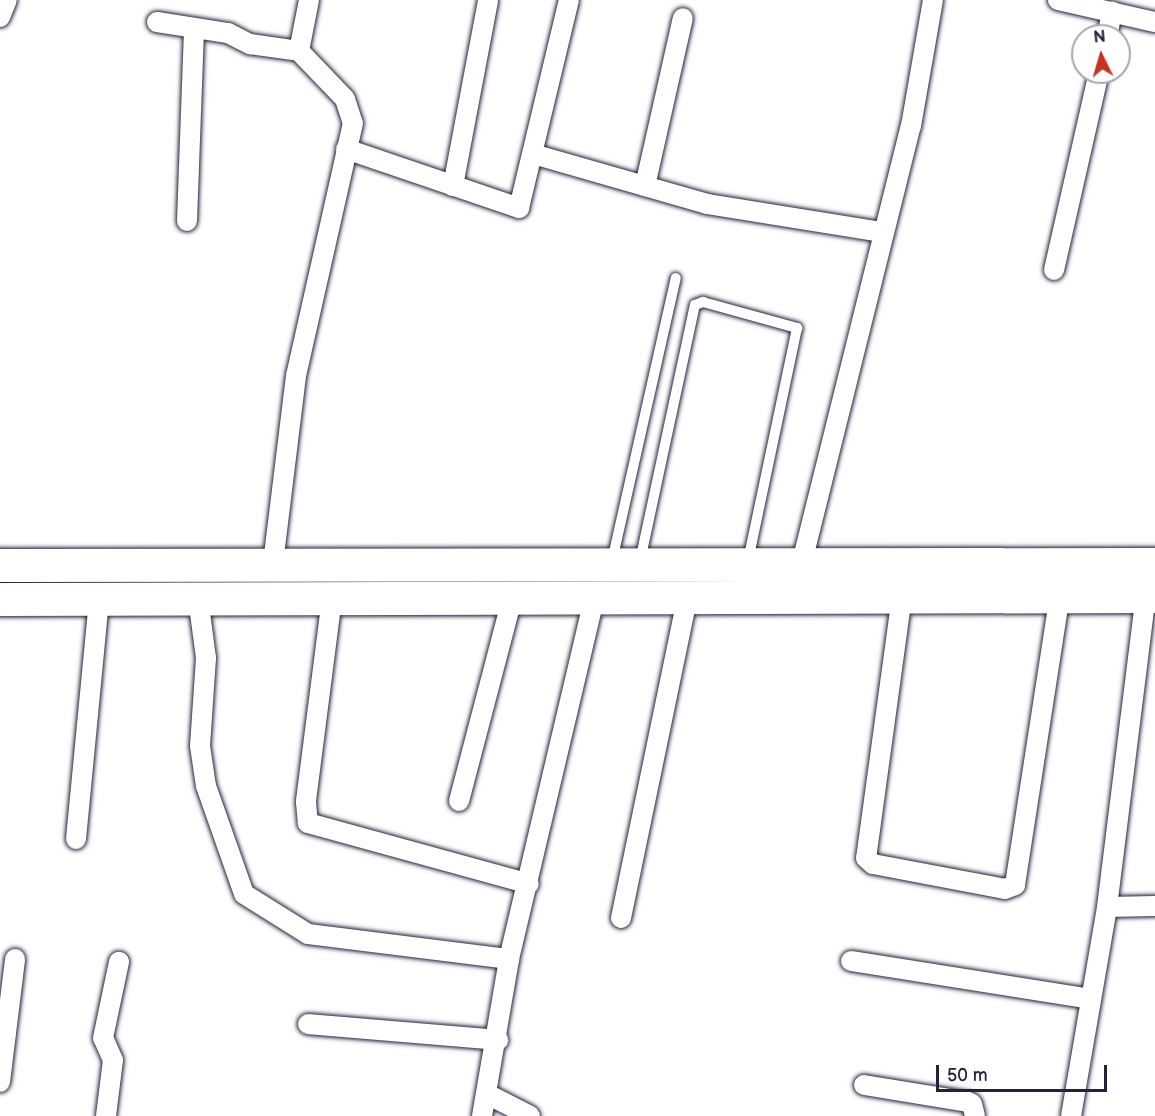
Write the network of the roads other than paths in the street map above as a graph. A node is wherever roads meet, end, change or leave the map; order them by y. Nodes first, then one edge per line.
1 (7, 0) edge
2 (309, 0) edge
3 (488, 0) edge
4 (569, 0) edge
5 (933, 0) edge
6 (1058, 0) edge
7 (1112, 12) junction
8 (0, 17) edge
9 (682, 18) dead end
10 (157, 22) dead end
11 (1155, 22) edge
12 (1110, 24) edge
13 (194, 28) junction
14 (299, 51) junction
15 (1096, 84) edge
16 (346, 150) junction
17 (533, 154) junction
18 (453, 186) junction
19 (645, 186) junction
20 (187, 221) dead end
21 (882, 232) junction
22 (1054, 270) dead end
23 (676, 278) dead end
24 (802, 562) junction
25 (748, 563) junction
26 (273, 564) junction
27 (1155, 564) edge
28 (0, 565) edge
29 (625, 565) junction
30 (1060, 594) junction
31 (902, 596) junction
32 (1150, 596) edge
33 (99, 598) junction
34 (198, 598) junction
35 (332, 598) junction
36 (512, 598) junction
37 (687, 598) junction
38 (0, 599) edge
39 (594, 600) junction
40 (459, 801) dead end
41 (76, 839) dead end
42 (529, 884) junction
43 (1155, 906) edge
44 (1107, 907) junction
45 (621, 918) dead end
46 (15, 958) dead end
47 (509, 959) junction
48 (851, 960) dead end
49 (119, 962) dead end
50 (1090, 999) junction
51 (308, 1024) dead end
52 (498, 1040) junction
53 (0, 1082) edge
54 (864, 1084) dead end
55 (489, 1095) junction
56 (106, 1116) edge
57 (482, 1116) edge
58 (530, 1116) edge
59 (975, 1116) edge
60 (1071, 1116) edge

1 - 8 street
2 - 14 street
3 - 18 street
4 - 17 street
5 - 21 street
6 - 7 street
7 - 11 street
7 - 12 street
9 - 19 street
10 - 13 street
13 - 14 street
13 - 20 street
14 - 16 street
15 - 22 street
16 - 18 street
16 - 26 street
17 - 18 street
17 - 19 street
19 - 21 street
21 - 24 street
23 - 29 lane
24 - 25 highway
24 - 27 highway
25 - 29 highway
25 - 29 lane
26 - 28 highway
26 - 29 highway
30 - 31 highway
30 - 31 street
30 - 32 highway
31 - 37 highway
32 - 44 street
33 - 34 highway
33 - 38 highway
33 - 41 street
34 - 35 highway
34 - 47 street
35 - 36 highway
35 - 42 street
36 - 39 highway
36 - 40 street
37 - 39 highway
37 - 45 street
39 - 42 street
42 - 47 street
43 - 44 street
44 - 50 street
46 - 53 street
47 - 52 street
48 - 50 street
49 - 56 street
50 - 60 street
51 - 52 street
52 - 55 street
54 - 59 street
55 - 57 street
55 - 58 street

